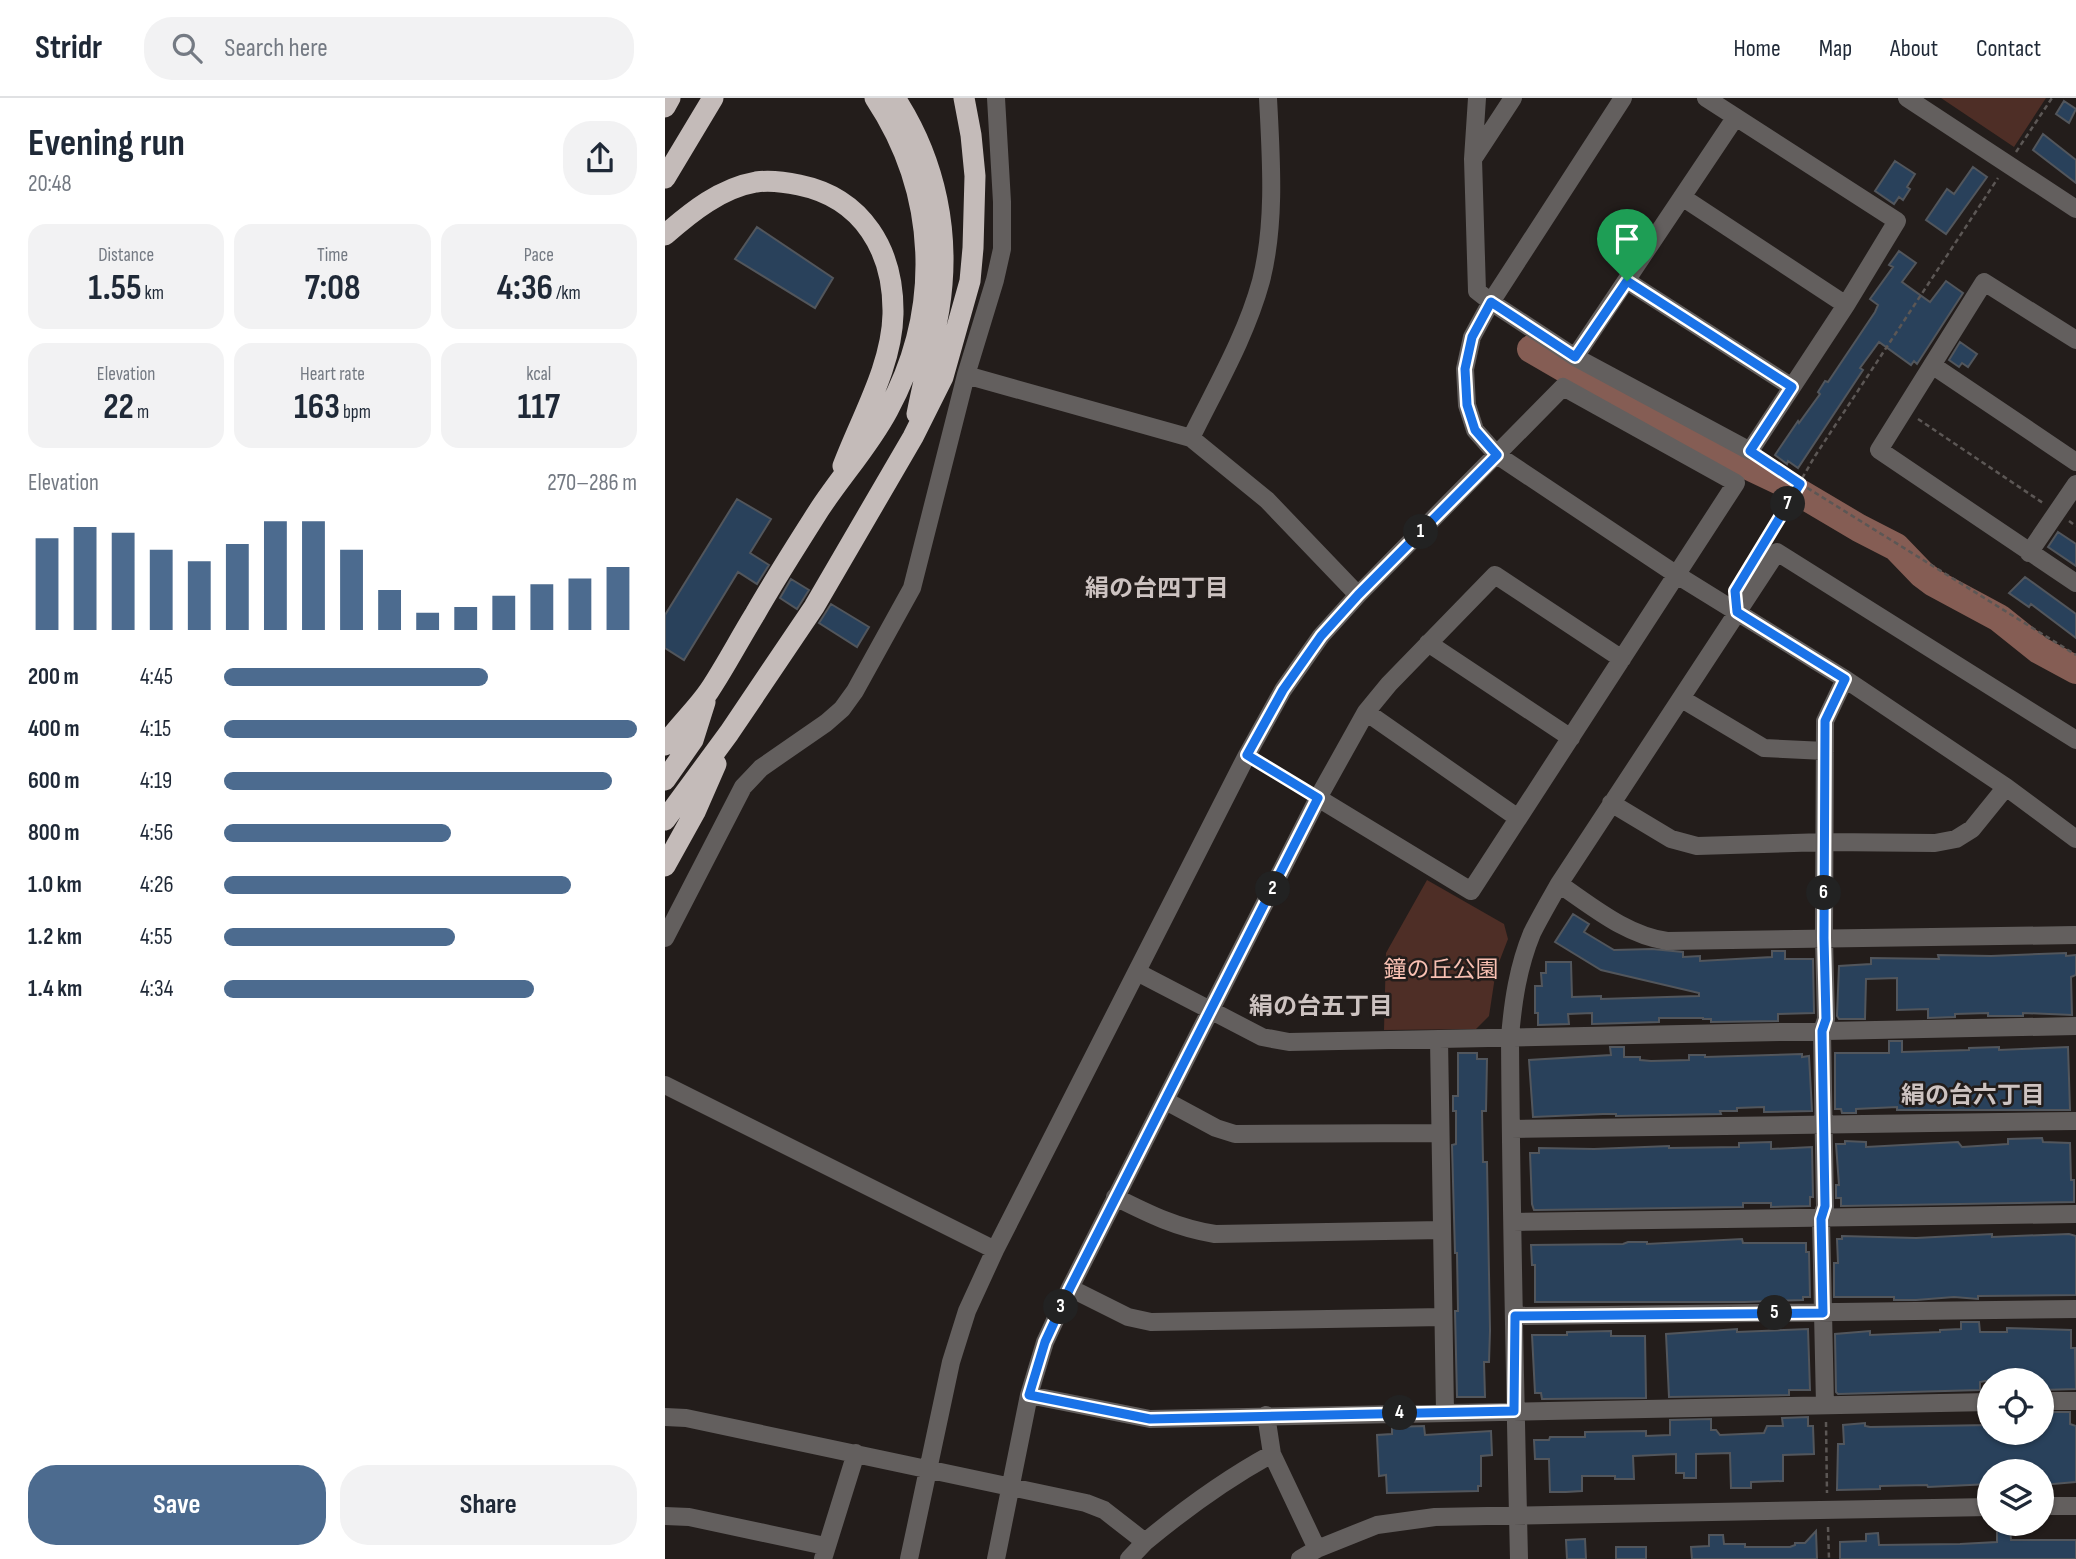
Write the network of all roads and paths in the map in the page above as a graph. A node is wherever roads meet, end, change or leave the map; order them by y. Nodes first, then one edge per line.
1 (670, 98) edge
2 (713, 98) edge
3 (875, 98) edge
4 (895, 98) edge
5 (964, 98) edge
6 (996, 98) edge
7 (1268, 98) edge
8 (1477, 98) edge
9 (1513, 98) edge
10 (1623, 98) edge
11 (1706, 98) edge
12 (1907, 98) edge
13 (2052, 98) edge
14 (665, 107) edge
15 (1735, 118) junction
16 (1473, 159) junction
17 (2007, 164) junction
18 (665, 177) edge
19 (1682, 197) junction
20 (2076, 209) edge
21 (665, 235) edge
22 (1627, 281) junction
23 (1491, 302) junction
24 (1846, 305) junction
25 (2075, 337) edge
26 (1575, 357) junction
27 (1932, 365) junction
28 (966, 375) junction
29 (1792, 387) junction
30 (1904, 409) junction
31 (913, 437) junction
32 (1191, 438) junction
33 (1750, 451) junction
34 (1497, 455) junction
35 (2076, 462) edge
36 (836, 484) junction
37 (1800, 484) junction
38 (2076, 484) edge
39 (2056, 512) junction
40 (2076, 526) edge
41 (1764, 544) dead end
42 (2029, 553) junction
43 (1677, 575) junction
44 (2076, 583) edge
45 (1358, 595) junction
46 (1737, 612) junction
47 (1428, 643) junction
48 (2076, 655) edge
49 (1622, 659) junction
50 (1845, 679) junction
51 (707, 693) junction
52 (1682, 699) junction
53 (1366, 712) junction
54 (729, 733) junction
55 (1571, 738) junction
56 (2076, 740) edge
57 (665, 745) edge
58 (1825, 751) junction
59 (1247, 755) junction
60 (665, 780) edge
61 (2006, 787) junction
62 (1318, 798) junction
63 (1611, 803) junction
64 (1518, 818) junction
65 (665, 820) edge
66 (2076, 839) edge
67 (1825, 842) junction
68 (665, 866) edge
69 (1559, 884) junction
70 (2076, 935) edge
71 (665, 938) edge
72 (1824, 938) junction
73 (1137, 971) junction
74 (1212, 1010) junction
75 (2076, 1026) edge
76 (1822, 1031) junction
77 (1510, 1037) junction
78 (1439, 1039) junction
79 (665, 1085) edge
80 (1166, 1101) junction
81 (2076, 1121) edge
82 (1823, 1125) junction
83 (1511, 1129) junction
84 (1440, 1133) junction
85 (1115, 1197) junction
86 (2076, 1214) edge
87 (1821, 1219) junction
88 (1513, 1222) junction
89 (1442, 1230) junction
90 (995, 1250) junction
91 (1070, 1288) junction
92 (2076, 1309) edge
93 (1823, 1313) junction
94 (1515, 1316) junction
95 (1443, 1317) junction
96 (1029, 1395) junction
97 (2054, 1401) edge
98 (2076, 1401) edge
99 (1977, 1402) edge
100 (1825, 1405) junction
101 (1514, 1411) junction
102 (1444, 1412) junction
103 (1266, 1415) junction
104 (665, 1417) edge
105 (856, 1453) junction
106 (1272, 1454) junction
107 (927, 1470) junction
108 (1010, 1486) junction
109 (2054, 1506) edge
110 (2076, 1506) edge
111 (1977, 1507) edge
112 (1828, 1510) junction
113 (1518, 1515) junction
114 (665, 1516) edge
115 (1145, 1542) junction
116 (1317, 1549) junction
117 (824, 1553) edge
118 (909, 1559) edge
119 (996, 1559) edge
120 (1129, 1559) edge
121 (1300, 1559) edge
122 (1519, 1559) edge
123 (1829, 1559) edge

1 - 14 highway
2 - 18 highway
3 - 36 highway
4 - 31 highway
5 - 31 highway
6 - 28 street
7 - 32 street
8 - 16 street
9 - 16 street
10 - 23 street
11 - 15 street
12 - 17 street
13 - 17 path
15 - 19 street
15 - 24 street
16 - 23 street
17 - 20 street
17 - 37 path
19 - 22 street
19 - 24 street
21 - 36 highway
22 - 26 street
22 - 29 street
23 - 26 street
23 - 34 street
24 - 29 street
25 - 27 street
26 - 33 street
27 - 30 street
27 - 35 street
28 - 32 street
28 - 71 street
29 - 33 street
30 - 39 path
30 - 42 street
31 - 54 highway
32 - 45 street
33 - 37 path
34 - 43 street
34 - 43 street
34 - 45 street
36 - 51 highway
37 - 41 path
37 - 48 path
38 - 39 street
39 - 40 path
39 - 42 street
42 - 44 street
43 - 46 street
43 - 49 street
45 - 59 street
46 - 50 street
46 - 52 street
46 - 56 street
47 - 49 street
47 - 53 street
47 - 55 street
49 - 55 street
50 - 58 street
50 - 61 street
51 - 57 highway
51 - 60 highway
52 - 58 street
52 - 63 street
53 - 62 street
53 - 64 street
54 - 65 highway
54 - 68 highway
55 - 64 street
58 - 67 street
59 - 62 path
59 - 73 street
61 - 66 street
61 - 67 street
62 - 64 street
62 - 74 street
63 - 67 street
63 - 69 street
67 - 72 street
69 - 72 street
69 - 77 street
70 - 72 street
72 - 76 street
73 - 74 street
73 - 90 street
74 - 78 street
74 - 80 street
75 - 76 street
76 - 77 street
76 - 82 street
77 - 78 street
77 - 83 street
78 - 84 street
79 - 90 street
80 - 84 street
80 - 85 street
81 - 82 street
82 - 83 street
82 - 87 street
83 - 88 street
84 - 89 street
85 - 89 street
85 - 91 street
86 - 87 street
87 - 88 street
87 - 93 street
88 - 94 street
89 - 95 street
90 - 107 street
91 - 95 street
91 - 96 street
92 - 93 street
93 - 94 street
93 - 100 street
94 - 101 street
95 - 102 street
96 - 103 street
96 - 108 street
97 - 98 street
99 - 100 street
100 - 101 street
100 - 112 path
101 - 102 street
101 - 113 street
102 - 103 street
103 - 106 street
104 - 105 street
105 - 107 street
105 - 117 street
106 - 115 street
106 - 116 street
107 - 108 street
107 - 118 street
108 - 115 street
108 - 119 street
109 - 110 street
111 - 112 street
112 - 113 street
112 - 123 path
113 - 116 street
113 - 122 street
114 - 117 street
115 - 120 street
116 - 121 street

